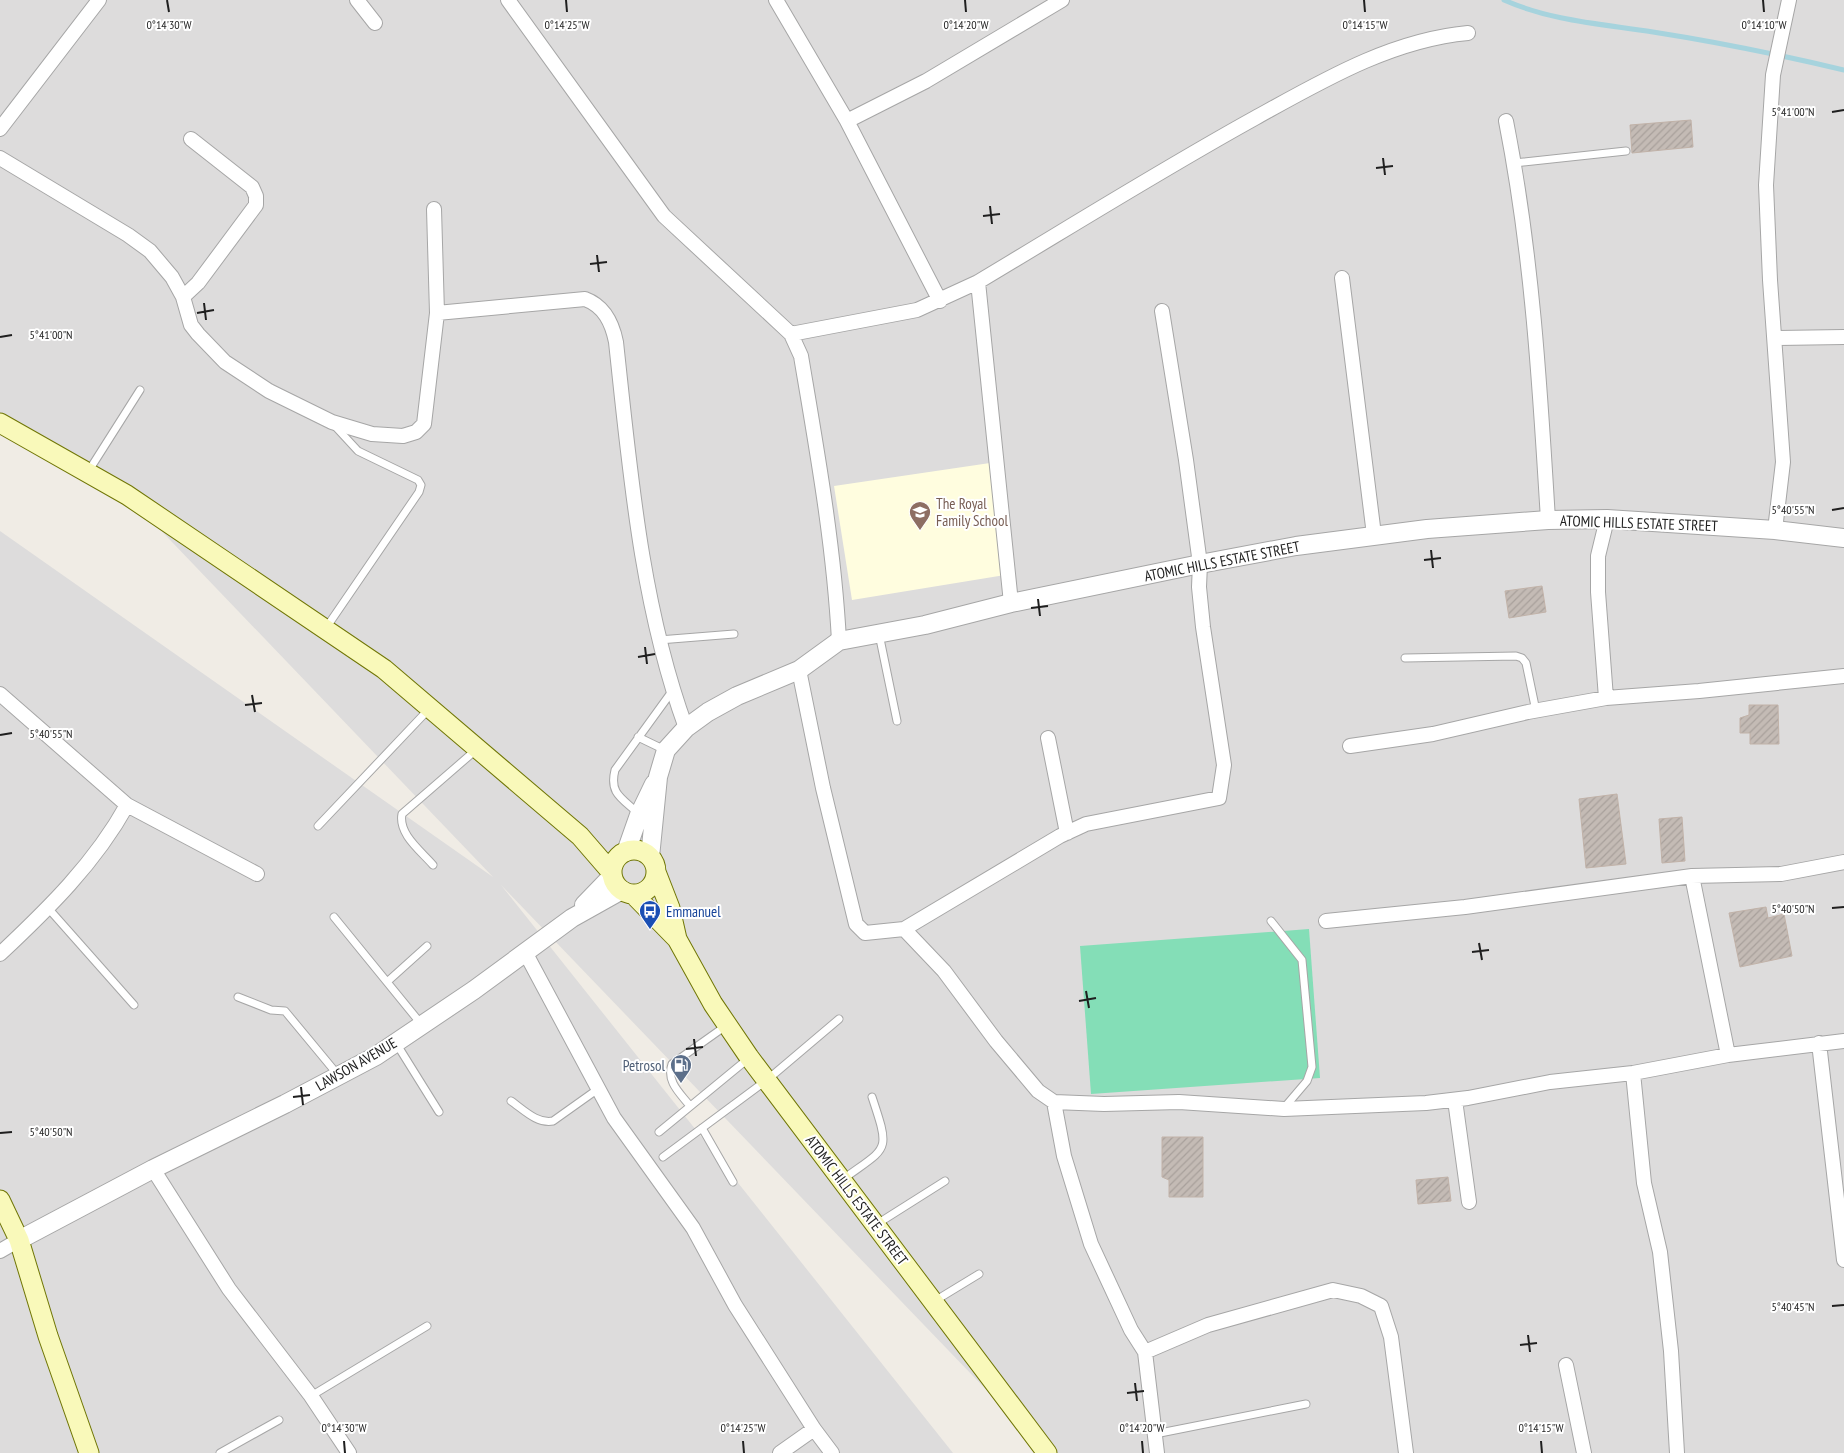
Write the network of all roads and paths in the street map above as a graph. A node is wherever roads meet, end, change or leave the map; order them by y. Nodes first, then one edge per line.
1 (99, 0) edge
2 (357, 0) edge
3 (508, 0) edge
4 (776, 0) edge
5 (1062, 0) edge
6 (1789, 0) edge
7 (375, 23) dead end
8 (1468, 33) dead end
9 (847, 121) junction
10 (1506, 121) dead end
11 (0, 129) edge
12 (191, 139) dead end
13 (1626, 151) dead end
14 (0, 158) edge
15 (1514, 163) junction
16 (434, 209) dead end
17 (1342, 278) dead end
18 (978, 282) junction
19 (183, 297) junction
20 (940, 301) junction
21 (1162, 311) dead end
22 (437, 313) junction
23 (791, 334) junction
24 (1844, 337) edge
25 (1775, 338) junction
26 (140, 390) dead end
27 (332, 422) junction
28 (0, 423) edge
29 (87, 473) junction
30 (1607, 519) junction
31 (1548, 520) junction
32 (1775, 530) junction
33 (1374, 535) junction
34 (1844, 538) edge
35 (1200, 564) junction
36 (1011, 603) junction
37 (326, 628) junction
38 (734, 634) dead end
39 (880, 634) junction
40 (658, 640) junction
41 (839, 642) junction
42 (1405, 658) dead end
43 (799, 670) junction
44 (1844, 676) edge
45 (673, 690) junction
46 (0, 694) edge
47 (1606, 698) junction
48 (429, 708) junction
49 (1536, 711) junction
50 (896, 721) dead end
51 (686, 728) junction
52 (638, 738) junction
53 (1048, 738) dead end
54 (1350, 746) dead end
55 (477, 749) junction
56 (666, 750) junction
57 (658, 777) junction
58 (127, 804) junction
59 (639, 814) junction
60 (318, 826) dead end
61 (1067, 833) junction
62 (1844, 862) edge
63 (433, 865) dead end
64 (653, 865) junction
65 (257, 874) dead end
66 (621, 874) junction
67 (1692, 876) junction
68 (48, 908) junction
69 (334, 917) dead end
70 (1271, 921) dead end
71 (1326, 921) dead end
72 (904, 929) junction
73 (677, 940) junction
74 (427, 946) dead end
75 (525, 952) junction
76 (0, 954) edge
77 (388, 982) junction
78 (238, 997) dead end
79 (134, 1005) dead end
80 (839, 1019) dead end
81 (727, 1025) junction
82 (422, 1026) junction
83 (1844, 1041) edge
84 (396, 1042) junction
85 (1820, 1043) junction
86 (1728, 1055) junction
87 (749, 1057) junction
88 (1633, 1074) junction
89 (338, 1076) junction
90 (767, 1080) junction
91 (598, 1089) junction
92 (872, 1097) dead end
93 (1455, 1100) junction
94 (511, 1101) dead end
95 (1054, 1102) junction
96 (690, 1106) junction
97 (1284, 1109) junction
98 (439, 1112) dead end
99 (702, 1128) junction
100 (659, 1132) dead end
101 (663, 1157) dead end
102 (153, 1169) junction
103 (842, 1180) junction
104 (733, 1182) dead end
105 (945, 1182) dead end
106 (0, 1200) edge
107 (1469, 1202) dead end
108 (876, 1225) junction
109 (19, 1240) junction
110 (0, 1250) edge
111 (1844, 1260) edge
112 (979, 1274) dead end
113 (933, 1302) junction
114 (427, 1326) dead end
115 (1145, 1352) junction
116 (1566, 1365) dead end
117 (311, 1396) junction
118 (1306, 1404) dead end
119 (279, 1420) dead end
120 (814, 1429) junction
121 (1155, 1434) junction
122 (85, 1452) edge
123 (220, 1453) edge
124 (349, 1453) edge
125 (780, 1453) edge
126 (832, 1453) edge
127 (1047, 1453) edge
128 (1157, 1453) edge
129 (1406, 1453) edge
130 (1584, 1453) edge
131 (1677, 1453) edge

1 - 11 street
2 - 7 street
3 - 23 street
4 - 9 street
5 - 9 street
6 - 25 street
8 - 18 street
9 - 20 street
10 - 15 street
12 - 19 street
13 - 15 lane
14 - 19 street
15 - 31 street
16 - 22 street
17 - 33 street
18 - 20 street
18 - 36 street
19 - 27 street
20 - 23 street
21 - 35 street
22 - 27 street
22 - 40 street
23 - 41 street
24 - 25 street
25 - 32 street
26 - 29 lane
27 - 37 lane
28 - 29 main road
29 - 37 main road
30 - 31 street, ATOMIC HILLS ESTATE STREET
30 - 32 street, ATOMIC HILLS ESTATE STREET
30 - 47 street
31 - 33 street, ATOMIC HILLS ESTATE STREET
32 - 34 street, ATOMIC HILLS ESTATE STREET
33 - 35 street, ATOMIC HILLS ESTATE STREET
35 - 36 street, ATOMIC HILLS ESTATE STREET
35 - 61 street
36 - 39 street, ATOMIC HILLS ESTATE STREET
37 - 48 main road
38 - 40 lane
39 - 41 street, ATOMIC HILLS ESTATE STREET
39 - 50 lane
40 - 45 street
41 - 43 street, ATOMIC HILLS ESTATE STREET
42 - 49 lane
43 - 51 street, ATOMIC HILLS ESTATE STREET
43 - 72 street
44 - 47 street
45 - 51 street
45 - 52 lane
46 - 58 street
47 - 49 street
48 - 55 main road
48 - 60 lane
49 - 54 street
51 - 56 street, ATOMIC HILLS ESTATE STREET
52 - 56 lane
52 - 59 lane
53 - 61 street
55 - 63 lane
55 - 66 main road
56 - 57 street, ATOMIC HILLS ESTATE STREET
57 - 59 street, ATOMIC HILLS ESTATE STREET
57 - 64 street, ATOMIC HILLS ESTATE STREET
58 - 65 street
58 - 68 street
59 - 66 street, ATOMIC HILLS ESTATE STREET
61 - 72 street
62 - 67 street
64 - 66 main road
64 - 66 main road
64 - 73 main road, ATOMIC HILLS ESTATE STREET
66 - 73 main road, ATOMIC HILLS ESTATE STREET
66 - 75 street, LAWSON AVENUE
67 - 71 street
67 - 86 street
68 - 76 street
68 - 79 lane
69 - 77 lane
70 - 97 lane
72 - 95 street
73 - 81 main road, ATOMIC HILLS ESTATE STREET
74 - 77 lane
75 - 82 street, LAWSON AVENUE
75 - 91 street
77 - 82 lane
78 - 89 lane
80 - 90 lane
81 - 87 main road, ATOMIC HILLS ESTATE STREET
81 - 96 lane
82 - 84 street, LAWSON AVENUE
83 - 85 street
84 - 89 street, LAWSON AVENUE
84 - 98 lane
85 - 86 street
85 - 111 street
86 - 88 street
87 - 90 main road, ATOMIC HILLS ESTATE STREET
87 - 96 lane
88 - 93 street
88 - 131 street
89 - 102 street, LAWSON AVENUE
90 - 99 lane
90 - 103 main road, ATOMIC HILLS ESTATE STREET
91 - 94 lane
91 - 120 street
92 - 103 lane
93 - 97 street
93 - 107 street
95 - 97 street
95 - 115 street
96 - 100 lane
99 - 101 lane
99 - 104 lane
102 - 109 street, LAWSON AVENUE
102 - 117 street
103 - 108 main road, ATOMIC HILLS ESTATE STREET
105 - 108 lane
106 - 109 main road
108 - 113 main road, ATOMIC HILLS ESTATE STREET
109 - 110 street
109 - 122 main road
112 - 113 lane
113 - 127 main road, ATOMIC HILLS ESTATE STREET
114 - 117 lane
115 - 121 street
115 - 129 street
116 - 130 street
117 - 124 street
118 - 121 lane
119 - 123 lane
120 - 125 street
120 - 126 street
121 - 128 street

